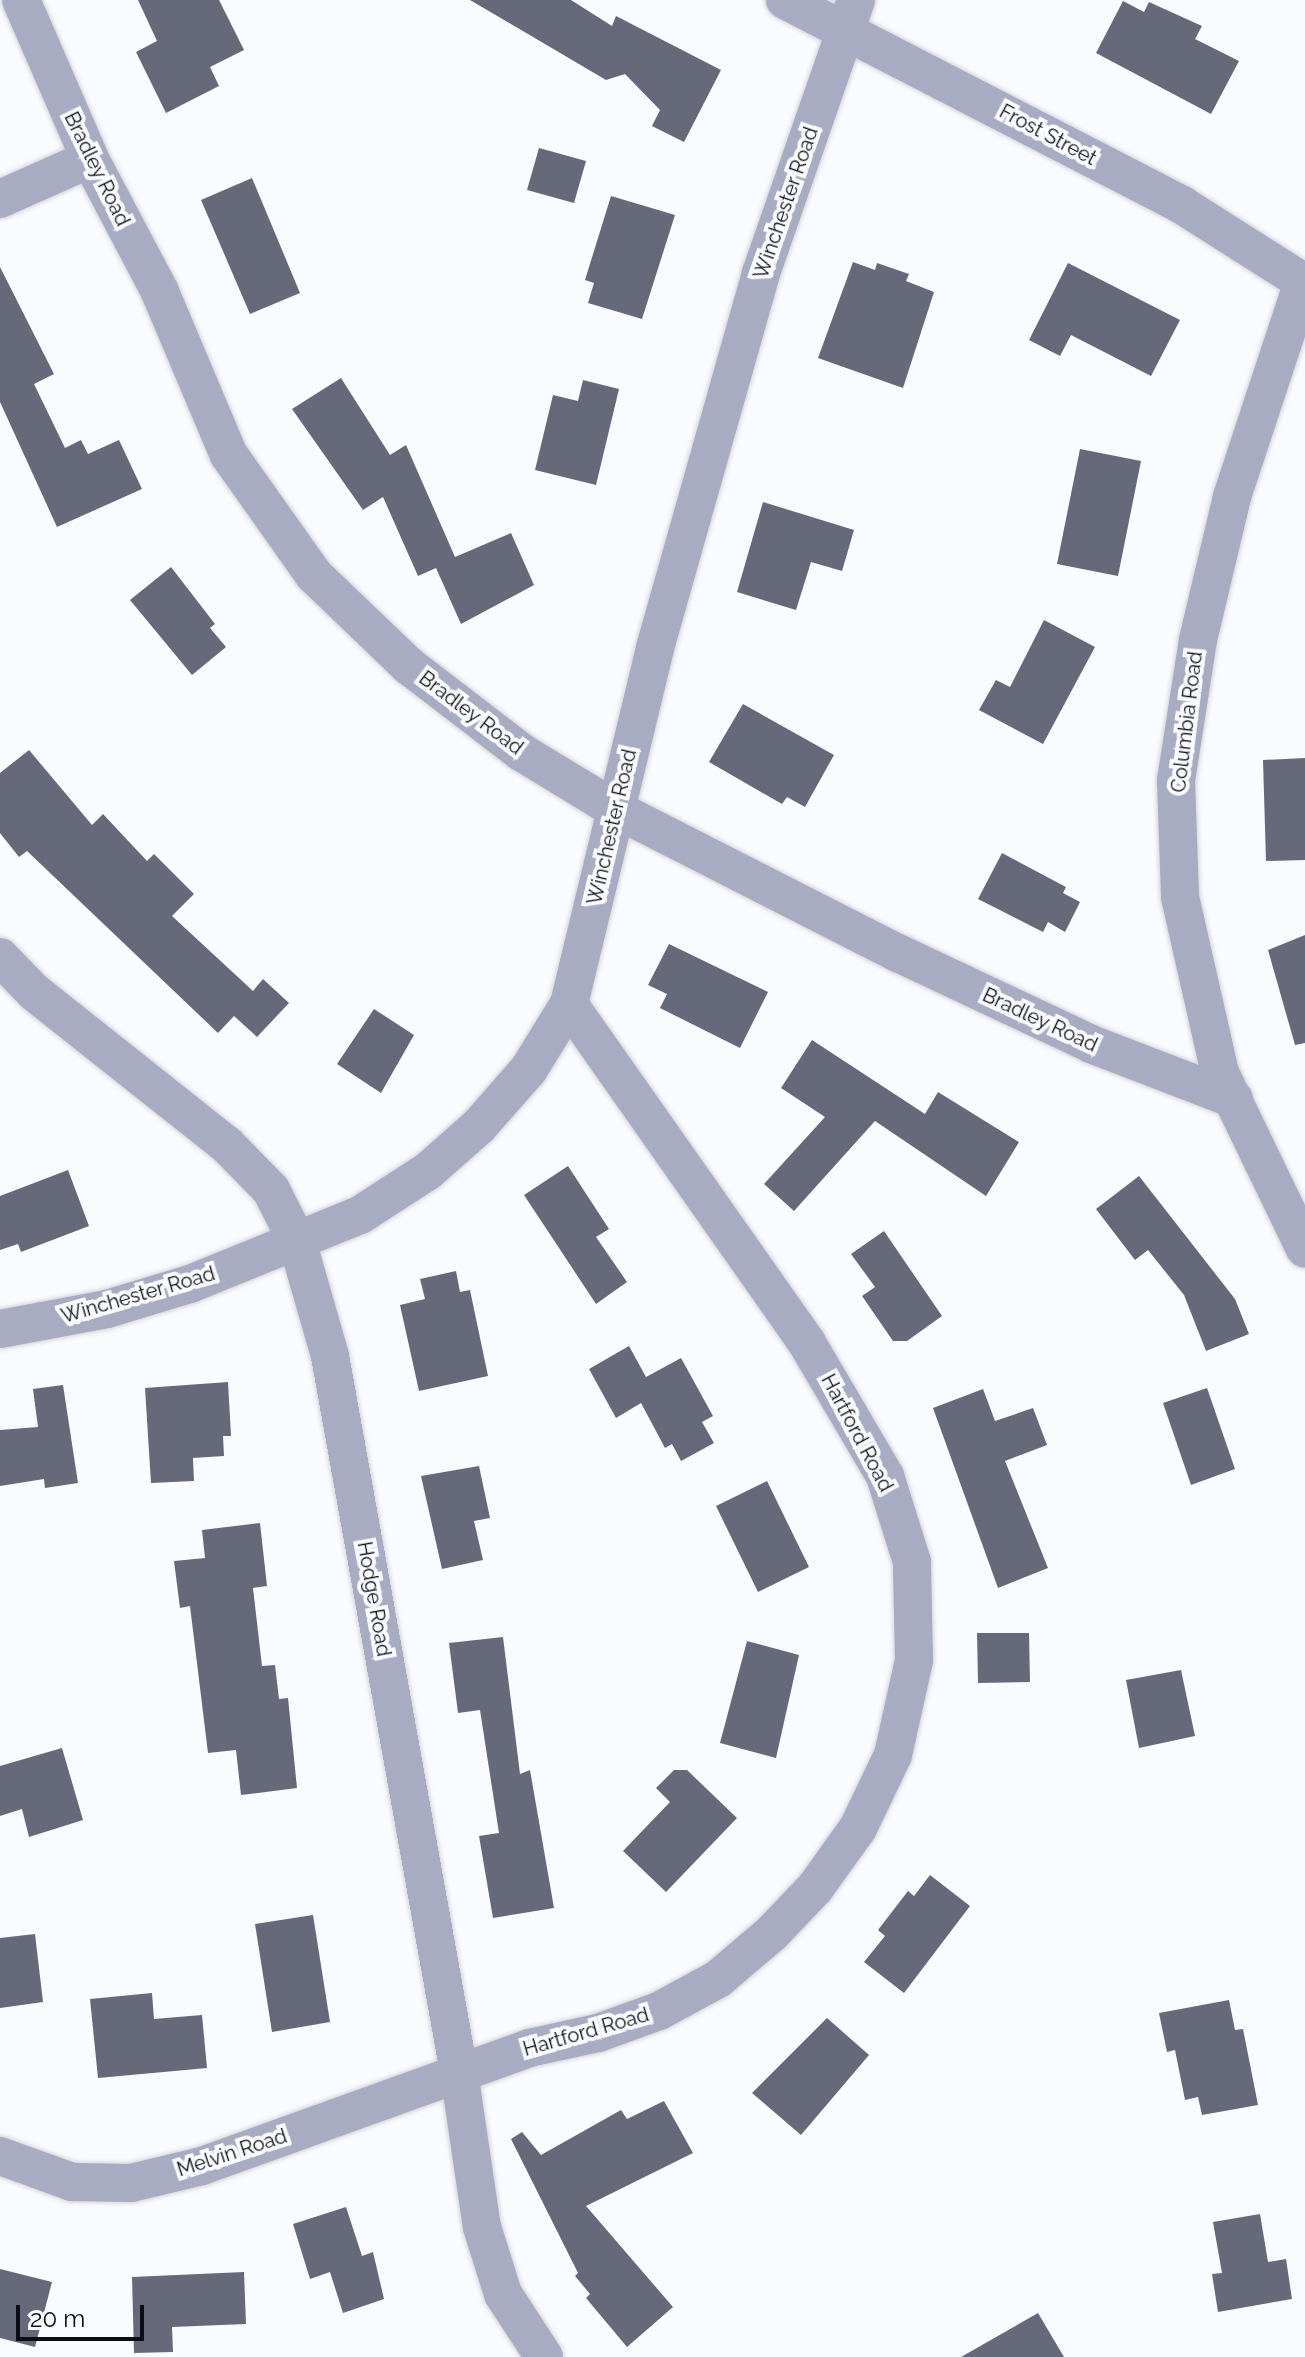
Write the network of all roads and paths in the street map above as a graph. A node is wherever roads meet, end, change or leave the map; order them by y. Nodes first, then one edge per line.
1 (21, 0) edge
2 (785, 0) edge
3 (851, 14) edge
4 (90, 159) junction
5 (0, 199) edge
6 (1304, 282) edge
7 (613, 808) junction
8 (0, 957) edge
9 (569, 1004) junction
10 (1234, 1099) junction
11 (297, 1241) junction
12 (1305, 1249) edge
13 (0, 1329) edge
14 (459, 2072) junction
15 (0, 2156) edge
16 (544, 2357) edge

1 - 4 street, Bradley Road
2 - 3 street, Frost Street
3 - 6 street, Frost Street
3 - 7 street, Winchester Road
4 - 5 street
4 - 7 street, Bradley Road
6 - 10 street, Columbia Road
7 - 9 street, Winchester Road
7 - 10 street, Bradley Road
8 - 11 street, Hodge Road
9 - 11 street, Winchester Road
9 - 14 street, Hartford Road
10 - 12 street, Columbia Road
11 - 13 street, Winchester Road
11 - 14 street, Hodge Road
14 - 15 street, Melvin Road
14 - 16 street, Hodge Road

